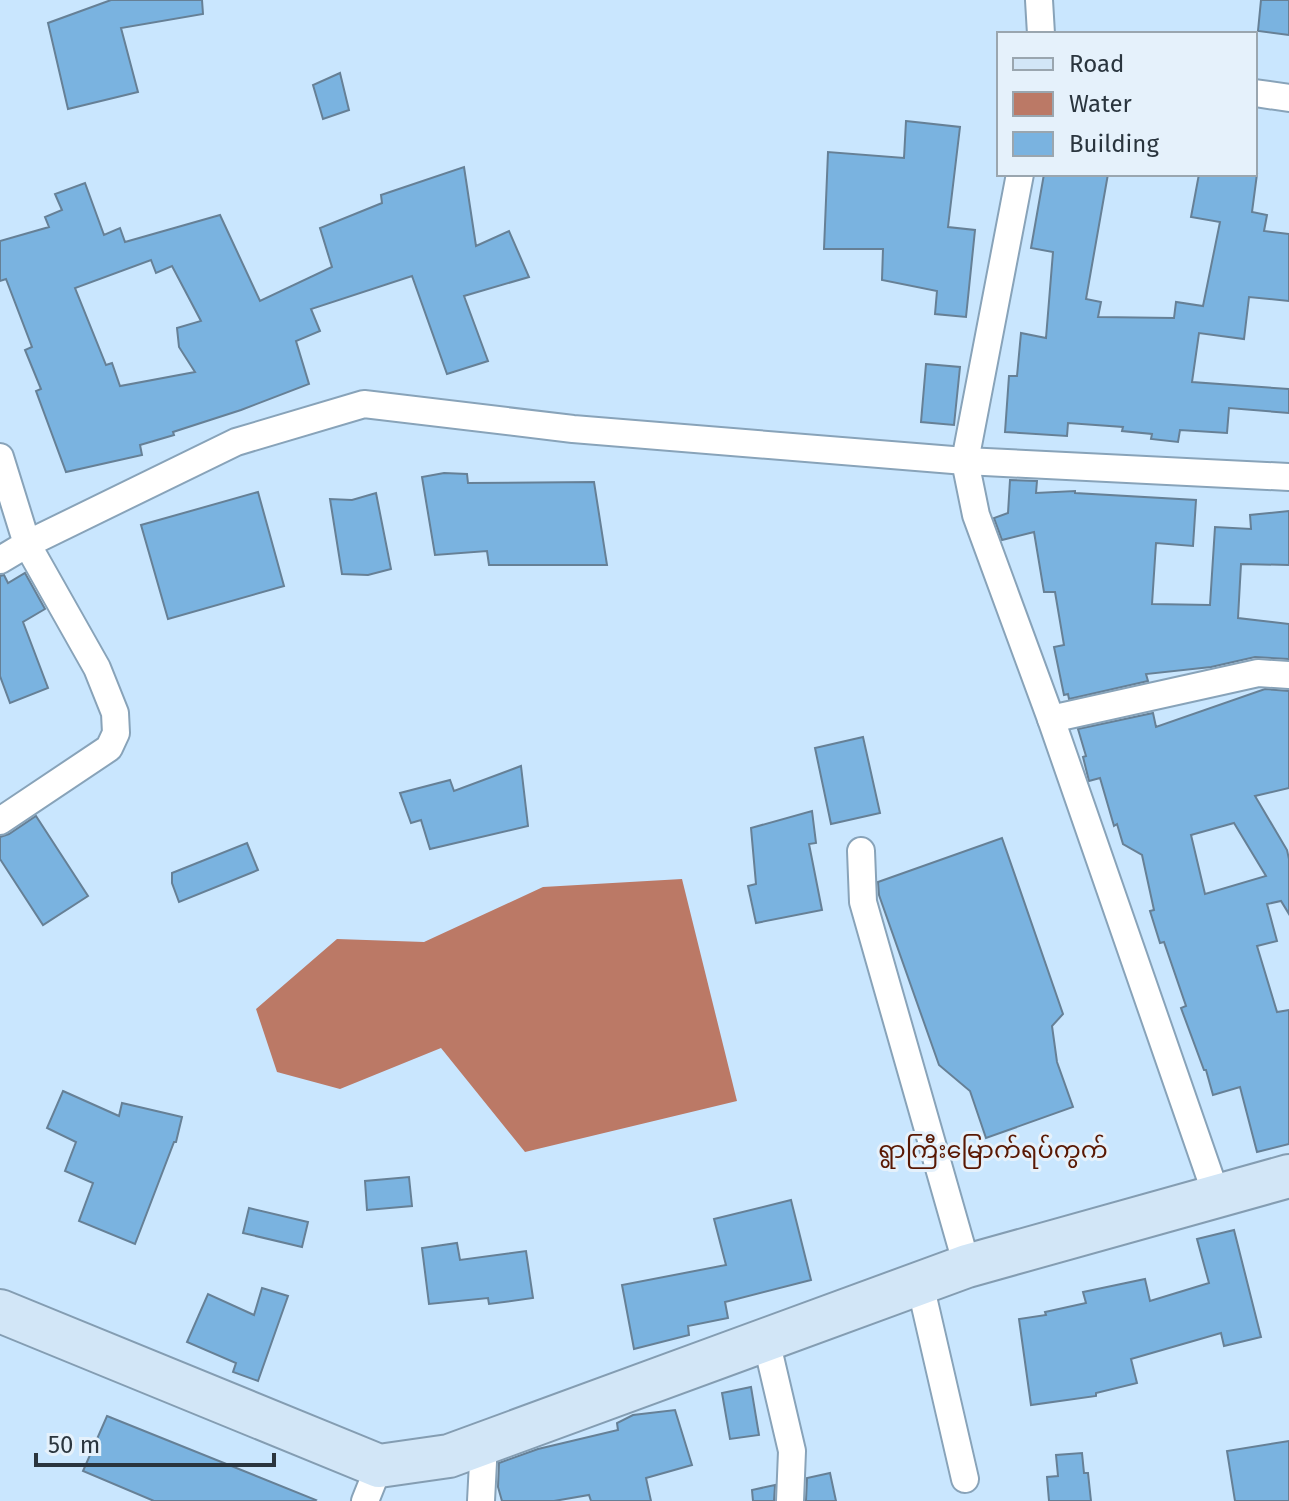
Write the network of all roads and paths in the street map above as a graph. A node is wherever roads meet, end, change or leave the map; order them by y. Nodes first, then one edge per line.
1 (1039, 0) edge
2 (1041, 32) edge
3 (1257, 93) edge
4 (1289, 98) edge
5 (1020, 176) edge
6 (0, 457) edge
7 (965, 461) junction
8 (1289, 477) edge
9 (27, 544) junction
10 (0, 560) edge
11 (1289, 675) edge
12 (1051, 719) junction
13 (0, 821) edge
14 (861, 851) dead end
15 (1289, 1176) edge
16 (1217, 1197) junction
17 (967, 1266) junction
18 (920, 1284) junction
19 (0, 1311) edge
20 (766, 1340) junction
21 (484, 1443) junction
22 (965, 1479) dead end
23 (372, 1484) edge
24 (481, 1501) edge
25 (790, 1501) edge

1 - 2 street
3 - 4 street
5 - 7 street
6 - 9 street
7 - 8 street
7 - 9 street
7 - 12 street
9 - 10 street
9 - 13 street
11 - 12 street
12 - 16 street
14 - 17 street
15 - 16 main road
16 - 17 main road
17 - 18 main road
18 - 20 main road
18 - 22 street
19 - 23 main road
20 - 21 main road
20 - 25 street
21 - 23 main road
21 - 24 street

